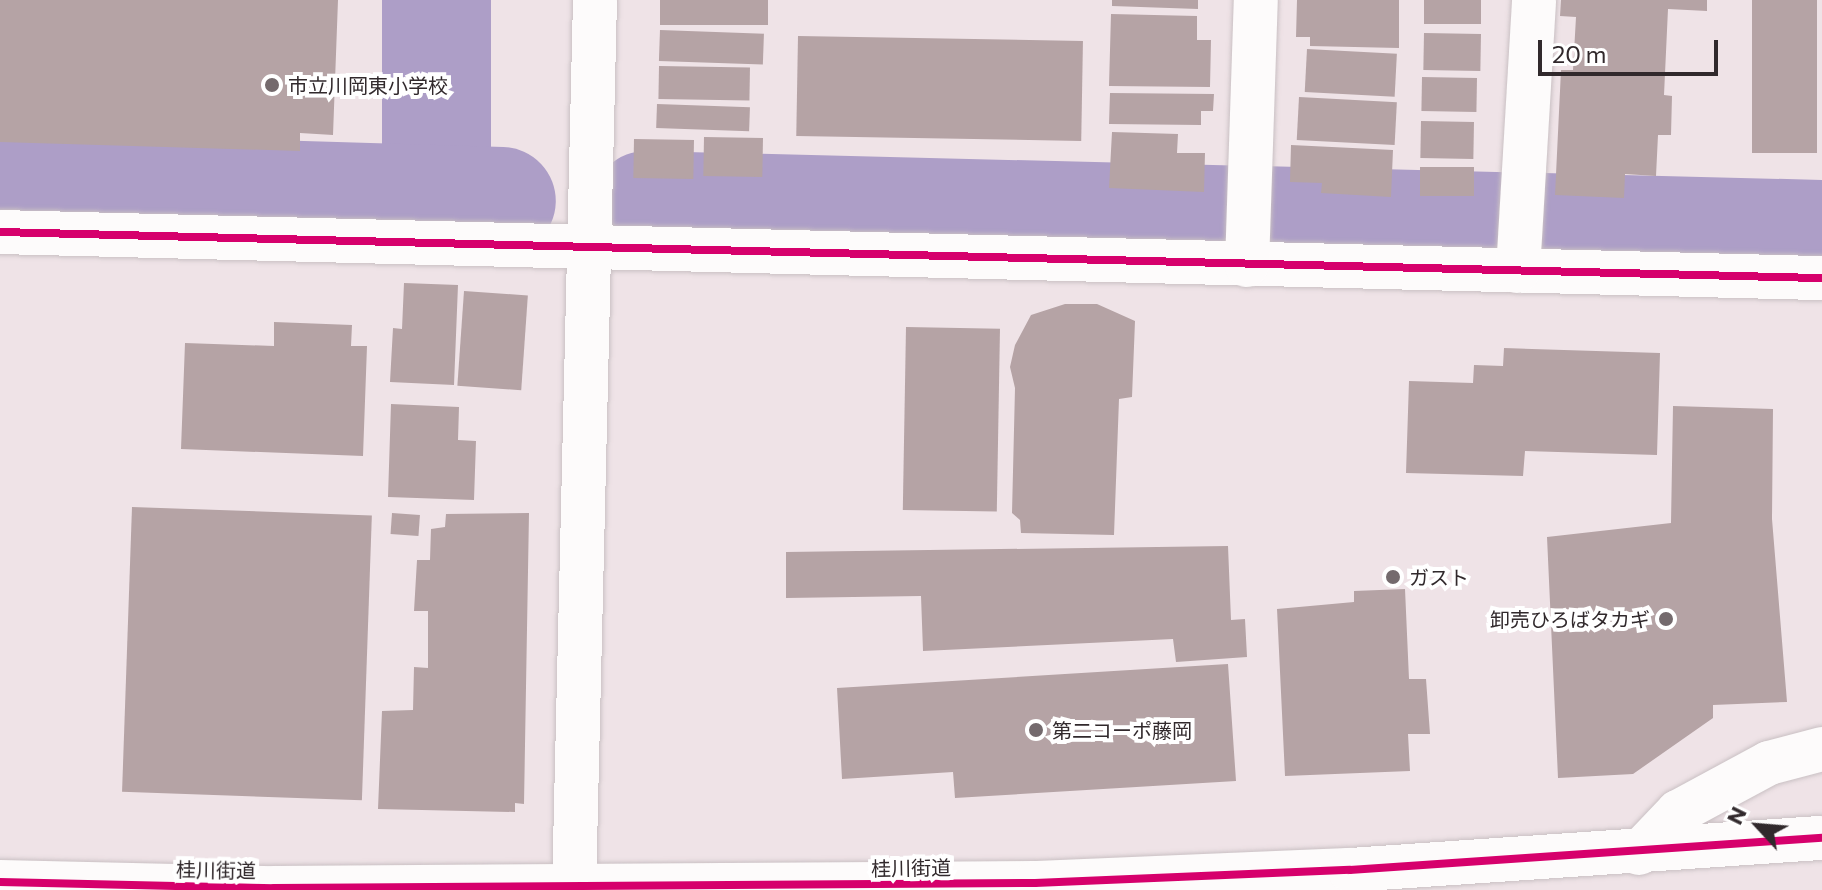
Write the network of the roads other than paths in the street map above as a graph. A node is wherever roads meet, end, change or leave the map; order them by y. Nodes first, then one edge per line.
1 (595, 0) edge
2 (1256, 0) edge
3 (1534, 0) edge
4 (0, 232) edge
5 (589, 249) junction
6 (1247, 265) junction
7 (1518, 271) junction
8 (1822, 278) edge
9 (1822, 749) edge
10 (1822, 838) edge
11 (1639, 853) junction
12 (0, 882) edge
13 (1191, 884) edge
14 (574, 889) edge

1 - 5 street
2 - 6 street
3 - 7 street
4 - 5 street
5 - 6 street
5 - 14 street
6 - 7 street
7 - 8 street
9 - 11 street
10 - 11 street, 桂川街道
11 - 13 street, 桂川街道
12 - 14 street, 桂川街道
13 - 14 street, 桂川街道

